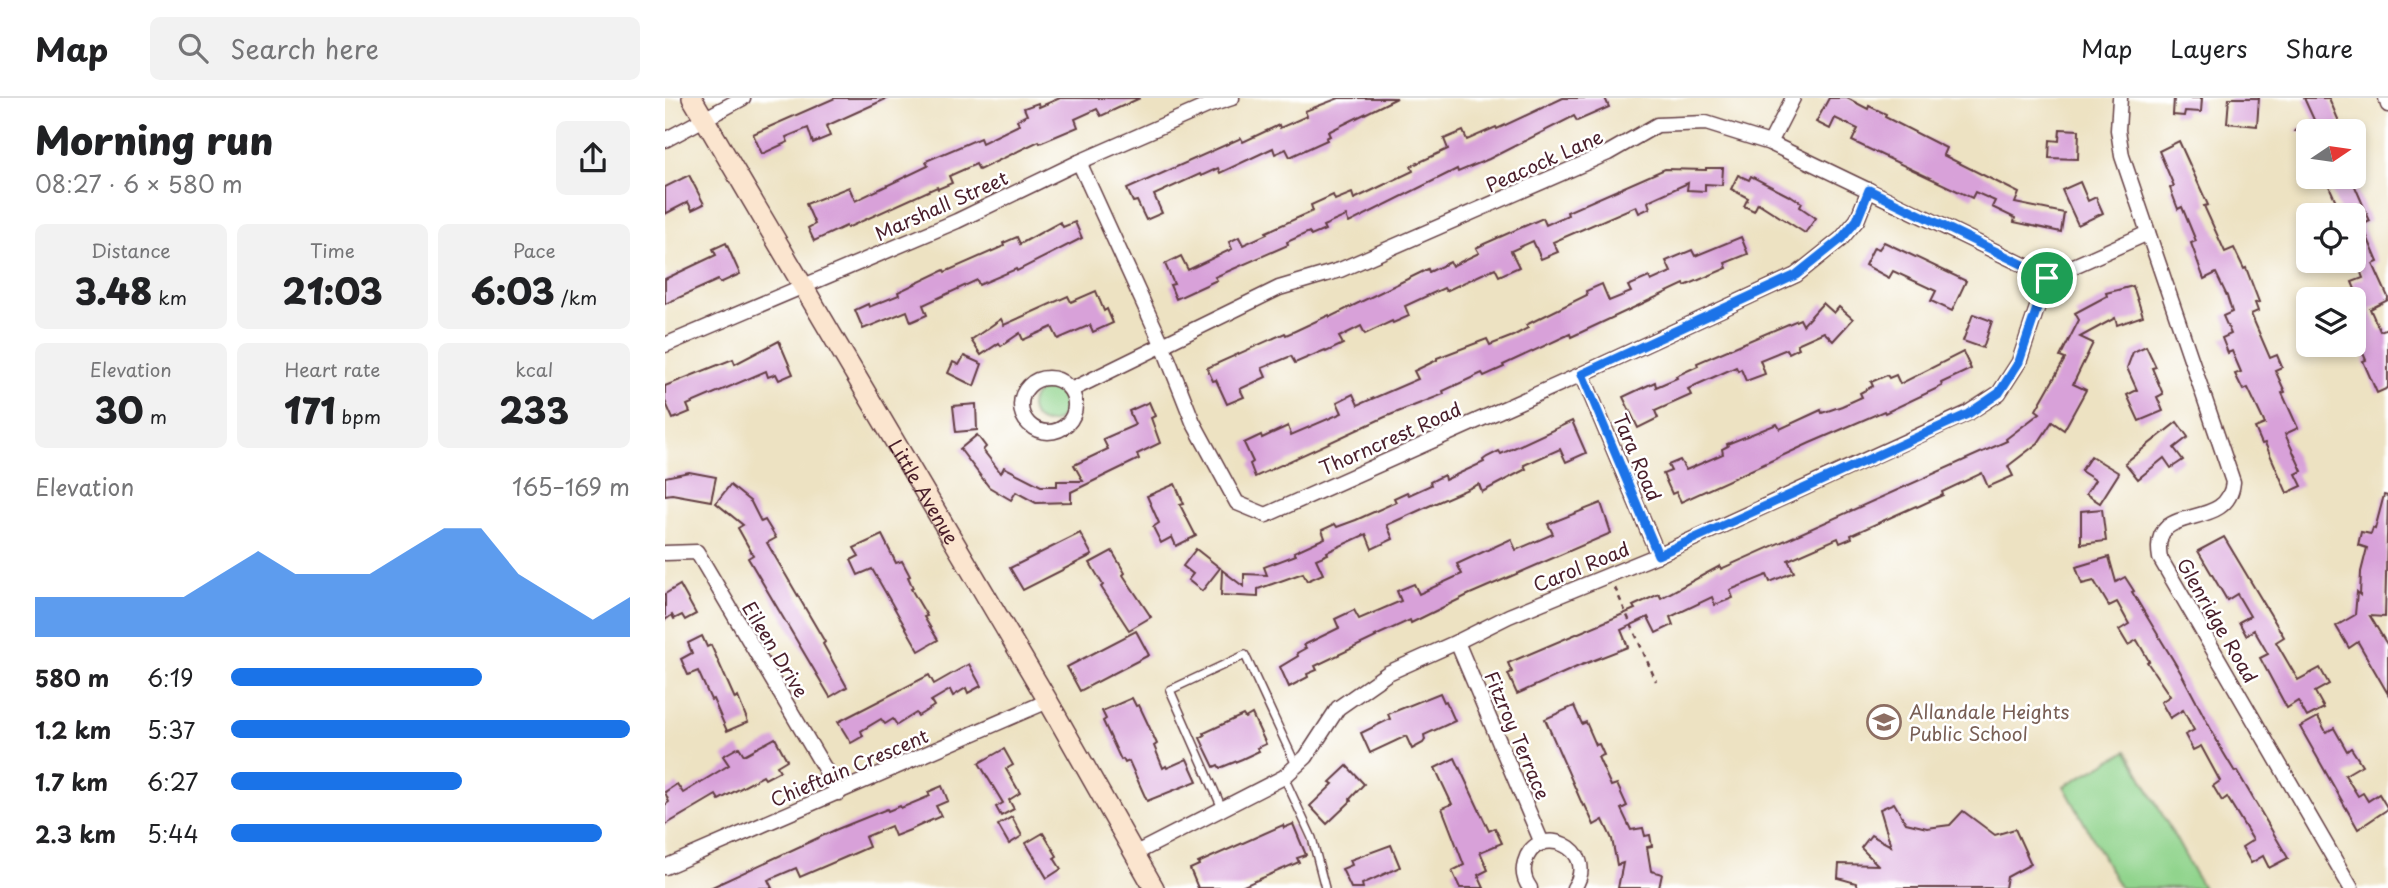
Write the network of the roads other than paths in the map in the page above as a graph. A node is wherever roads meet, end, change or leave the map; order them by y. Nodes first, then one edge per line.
1 (692, 98) edge
2 (743, 98) edge
3 (1232, 98) edge
4 (1793, 98) edge
5 (2120, 98) edge
6 (2386, 98) edge
7 (2388, 105) edge
8 (704, 118) junction
9 (665, 140) edge
10 (1770, 143) junction
11 (1079, 162) junction
12 (1869, 190) junction
13 (2148, 233) junction
14 (2047, 278) junction
15 (804, 285) junction
16 (665, 345) edge
17 (1163, 346) junction
18 (1582, 374) junction
19 (1070, 390) dead end
20 (665, 553) edge
21 (1658, 555) junction
22 (1457, 642) junction
23 (1048, 701) junction
24 (1296, 766) junction
25 (1284, 777) junction
26 (839, 793) junction
27 (1223, 808) junction
28 (1542, 843) junction
29 (1134, 854) junction
30 (665, 867) edge
31 (1154, 888) edge
32 (1325, 888) edge
33 (1530, 888) edge
34 (1574, 888) edge
35 (2351, 888) edge

1 - 8 street, Little Avenue
2 - 8 street
3 - 11 street, Marshall Street
4 - 10 street
5 - 13 street
6 - 7 street
8 - 9 street
8 - 15 street, Little Avenue
10 - 12 street, Peacock Lane
10 - 17 street, Peacock Lane
11 - 15 street, Marshall Street
11 - 17 street, Thorncrest Road
12 - 14 street, Peacock Lane
12 - 18 street, Thorncrest Road
13 - 14 street
13 - 35 street, Glenridge Road
14 - 21 street, Carol Road
15 - 16 street, Marshall Street
15 - 23 street, Little Avenue
17 - 18 street, Thorncrest Road
17 - 19 street, Peacock Lane
18 - 21 street, Tara Road
20 - 26 street, Eileen Drive
21 - 22 street, Carol Road
22 - 24 street, Carol Road
22 - 28 street, Fitzroy Terrace
23 - 26 street, Chieftain Crescent
23 - 29 street, Little Avenue
24 - 25 street, Carol Road
24 - 27 lane
25 - 27 street, Carol Road
25 - 32 lane
26 - 30 street, Chieftain Crescent
27 - 29 street, Carol Road
28 - 33 street
28 - 34 street
29 - 31 street, Little Avenue

